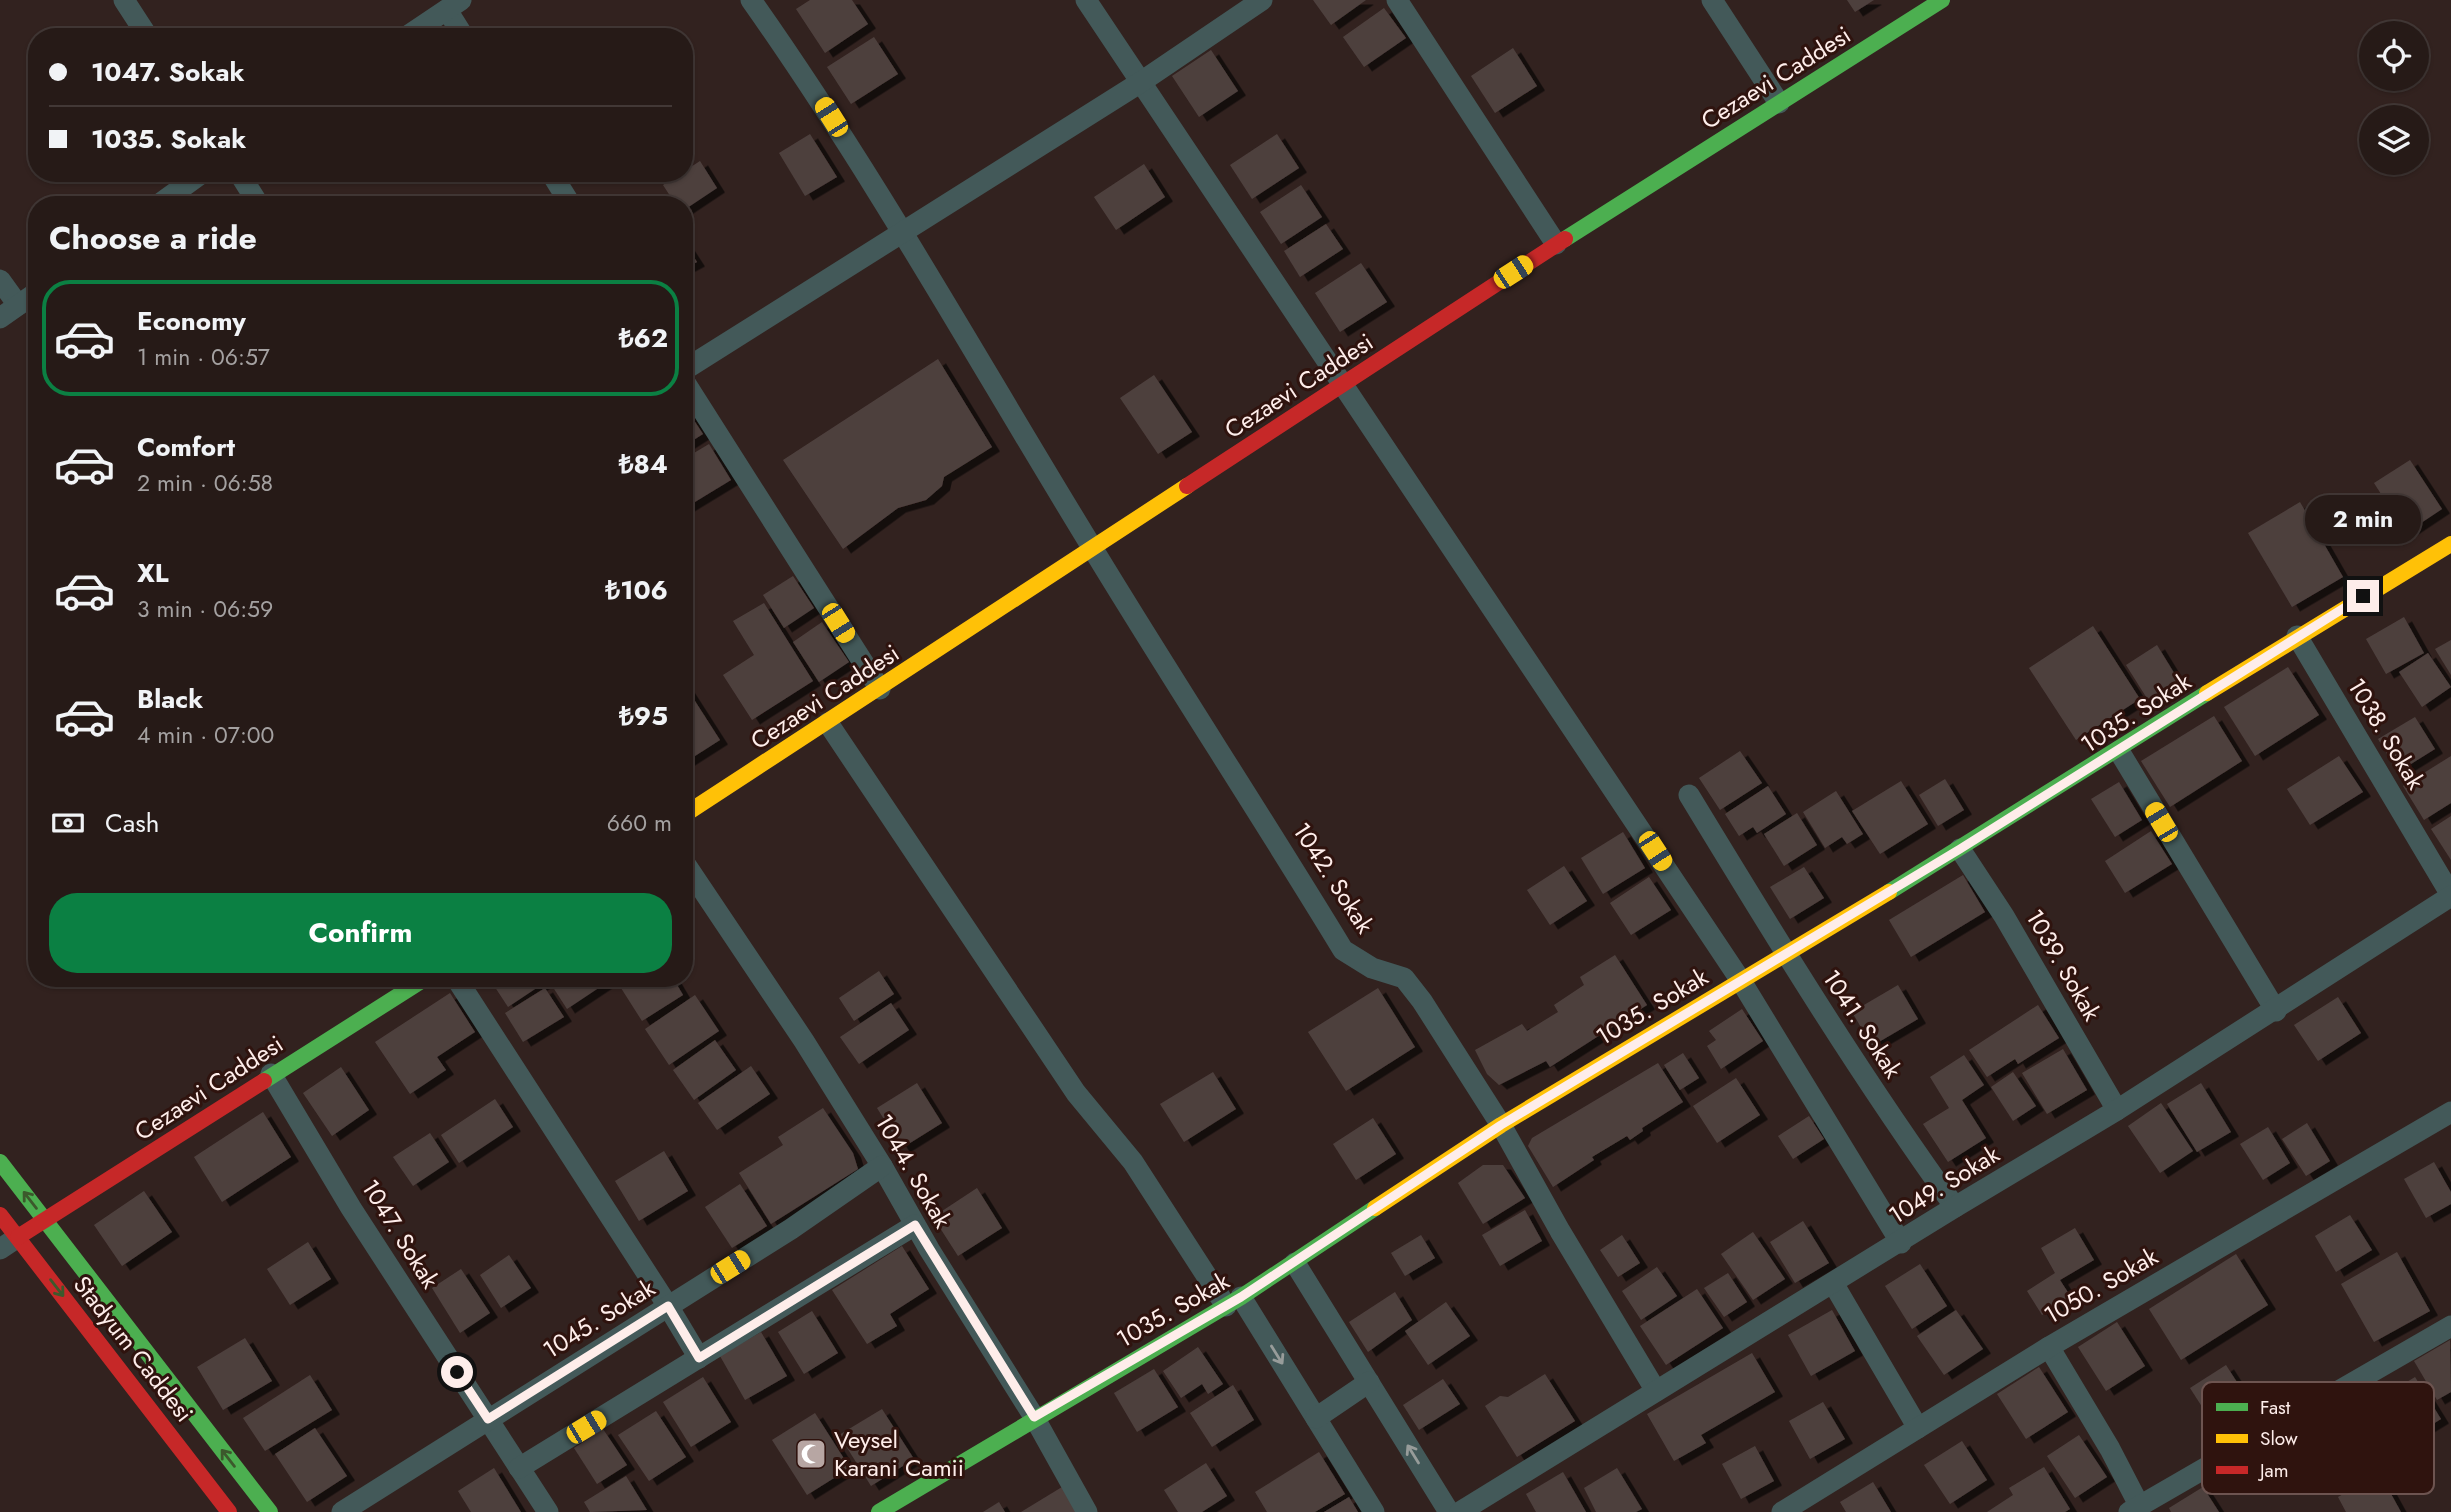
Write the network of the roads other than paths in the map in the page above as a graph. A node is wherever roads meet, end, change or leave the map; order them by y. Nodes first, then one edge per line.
1 (124, 0) edge
2 (751, 0) edge
3 (1086, 0) edge
4 (1262, 0) edge
5 (1397, 0) edge
6 (1712, 0) edge
7 (1942, 0) edge
8 (454, 5) edge
9 (142, 28) edge
10 (420, 28) edge
11 (461, 28) edge
12 (1141, 82) junction
13 (1779, 103) junction
14 (190, 182) edge
15 (170, 196) edge
16 (904, 231) junction
17 (1556, 244) junction
18 (0, 280) edge
19 (28, 298) edge
20 (18, 305) junction
21 (0, 318) edge
22 (693, 364) edge
23 (1342, 385) junction
24 (693, 395) edge
25 (2451, 544) edge
26 (1093, 549) junction
27 (2297, 636) junction
28 (880, 689) junction
29 (828, 723) junction
30 (2119, 751) junction
31 (1689, 795) dead end
32 (693, 809) edge
33 (1960, 849) junction
34 (693, 875) edge
35 (2451, 895) edge
36 (1784, 953) junction
37 (1741, 981) junction
38 (411, 987) edge
39 (462, 987) edge
40 (2276, 1011) junction
41 (271, 1074) junction
42 (2117, 1110) junction
43 (2451, 1112) edge
44 (1501, 1125) junction
45 (0, 1162) edge
46 (881, 1166) junction
47 (1955, 1206) junction
48 (0, 1215) edge
49 (46, 1221) junction
50 (915, 1225) junction
51 (9, 1243) edge
52 (1900, 1243) junction
53 (1295, 1263) junction
54 (1833, 1283) junction
55 (1233, 1301) junction
56 (668, 1306) junction
57 (2451, 1326) edge
58 (2049, 1347) junction
59 (699, 1358) junction
60 (1369, 1382) junction
61 (2354, 1382) edge
62 (1656, 1391) junction
63 (1034, 1417) junction
64 (1316, 1418) junction
65 (488, 1419) junction
66 (1918, 1428) junction
67 (519, 1468) junction
68 (2202, 1470) edge
69 (2134, 1509) edge
70 (229, 1512) edge
71 (270, 1512) edge
72 (342, 1512) edge
73 (548, 1512) edge
74 (879, 1512) edge
75 (1087, 1512) edge
76 (1374, 1512) edge
77 (1449, 1512) edge
78 (1460, 1512) edge
79 (1782, 1512) edge

1 - 9 street
2 - 16 street, 1042. Sokak
3 - 12 street
4 - 12 street
5 - 17 street
6 - 13 street
7 - 13 street, Cezaevi Caddesi
8 - 10 street
8 - 11 street
12 - 16 street
12 - 23 street
13 - 17 street, Cezaevi Caddesi
14 - 15 street
16 - 22 street
16 - 26 street, 1042. Sokak
17 - 23 street, Cezaevi Caddesi
18 - 20 street
19 - 20 street
20 - 21 street
23 - 26 street, Cezaevi Caddesi
23 - 37 street
24 - 28 street
25 - 27 street, 1035. Sokak
26 - 28 street, Cezaevi Caddesi
26 - 44 street, 1042. Sokak
27 - 30 street, 1035. Sokak
27 - 35 street, 1038. Sokak
28 - 29 street, Cezaevi Caddesi
29 - 32 street, Cezaevi Caddesi
29 - 55 street
30 - 33 street, 1035. Sokak
30 - 40 street
31 - 36 street, 1041. Sokak
33 - 36 street, 1035. Sokak
33 - 42 street, 1039. Sokak
34 - 46 street, 1044. Sokak
35 - 40 street, 1049. Sokak
36 - 37 street, 1035. Sokak
36 - 47 street, 1041. Sokak
37 - 44 street, 1035. Sokak
37 - 52 street
38 - 41 street, Cezaevi Caddesi
39 - 56 street
40 - 42 street, 1049. Sokak
41 - 49 street, Cezaevi Caddesi
41 - 65 street, 1047. Sokak
42 - 47 street, 1049. Sokak
43 - 58 street, 1050. Sokak
44 - 53 street, 1035. Sokak
44 - 62 street, 1042. Sokak
49 -> 45 street
46 - 50 street, 1044. Sokak
46 - 56 street, 1045. Sokak
47 - 52 street, 1049. Sokak
48 - 51 street, Stadyum Caddesi
49 - 51 street, Cezaevi Caddesi
71 -> 49 street
50 - 59 street
50 - 63 street, 1044. Sokak
51 -> 70 street, Stadyum Caddesi
52 - 54 street, 1049. Sokak
53 - 55 street, 1035. Sokak
53 - 60 street
54 - 62 street, 1049. Sokak
54 - 66 street
55 - 63 street, 1035. Sokak
55 -> 64 street
56 - 59 street
56 - 65 street, 1045. Sokak
57 - 61 street
58 - 66 street, 1050. Sokak
58 - 69 street
59 - 67 street
60 - 64 street
77 -> 60 street
62 - 78 street, 1049. Sokak
63 - 74 street, 1035. Sokak
63 - 75 street, 1044. Sokak
64 - 76 street
65 - 67 street, 1047. Sokak
65 - 72 street, 1045. Sokak
66 - 79 street, 1050. Sokak
67 - 73 street, 1047. Sokak
68 - 69 street

